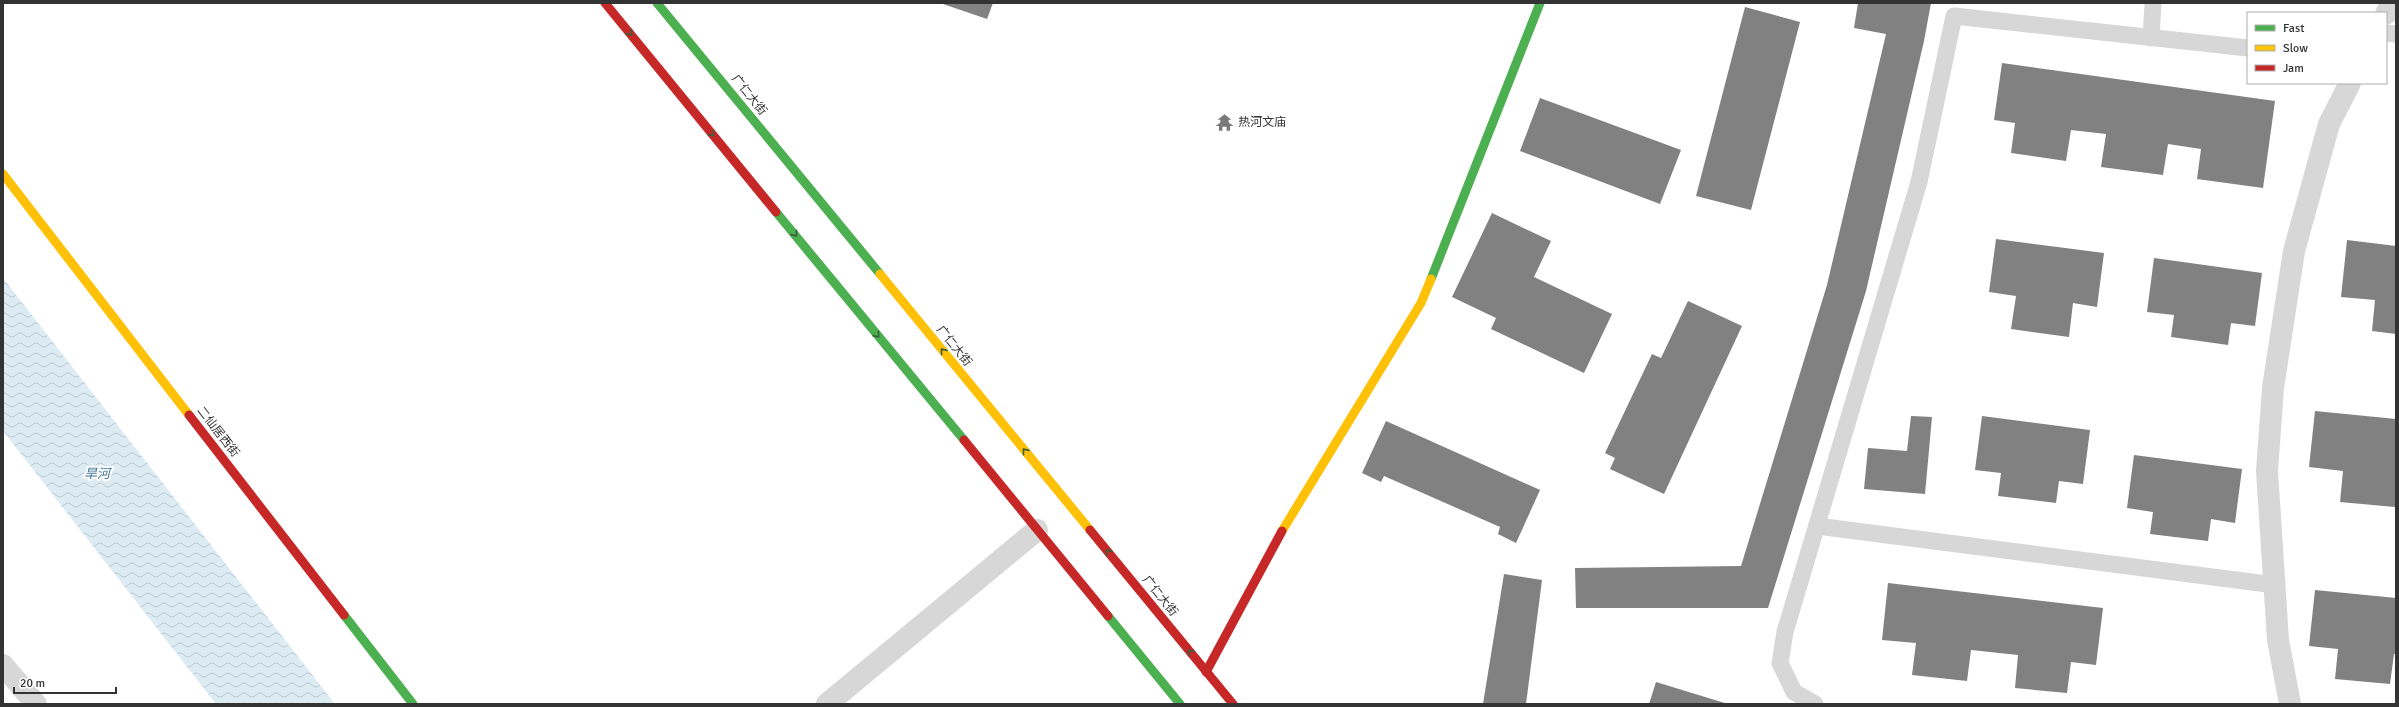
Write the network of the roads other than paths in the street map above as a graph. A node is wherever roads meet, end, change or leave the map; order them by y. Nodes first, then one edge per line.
1 (605, 3) edge
2 (658, 3) edge
3 (1540, 3) edge
4 (2153, 3) edge
5 (2151, 38) junction
6 (2247, 48) edge
7 (2349, 84) edge
8 (3, 174) edge
9 (1817, 526) junction
10 (1038, 530) junction
11 (2275, 585) junction
12 (3, 665) edge
13 (1206, 672) junction
14 (36, 704) edge
15 (413, 704) edge
16 (827, 704) edge
17 (1180, 704) edge
18 (1233, 704) edge
19 (1815, 704) edge
20 (2290, 704) edge

1 -> 10 main road
13 -> 2 main road, 广仁大街
3 - 13 main road
4 - 5 lane
5 - 6 lane
5 - 9 lane
7 - 11 street
8 - 15 main road, 二仙居西街
9 - 11 lane
9 - 19 lane
10 - 16 street
10 - 17 main road
11 - 20 street
12 - 14 street
13 - 18 main road, 广仁大街

